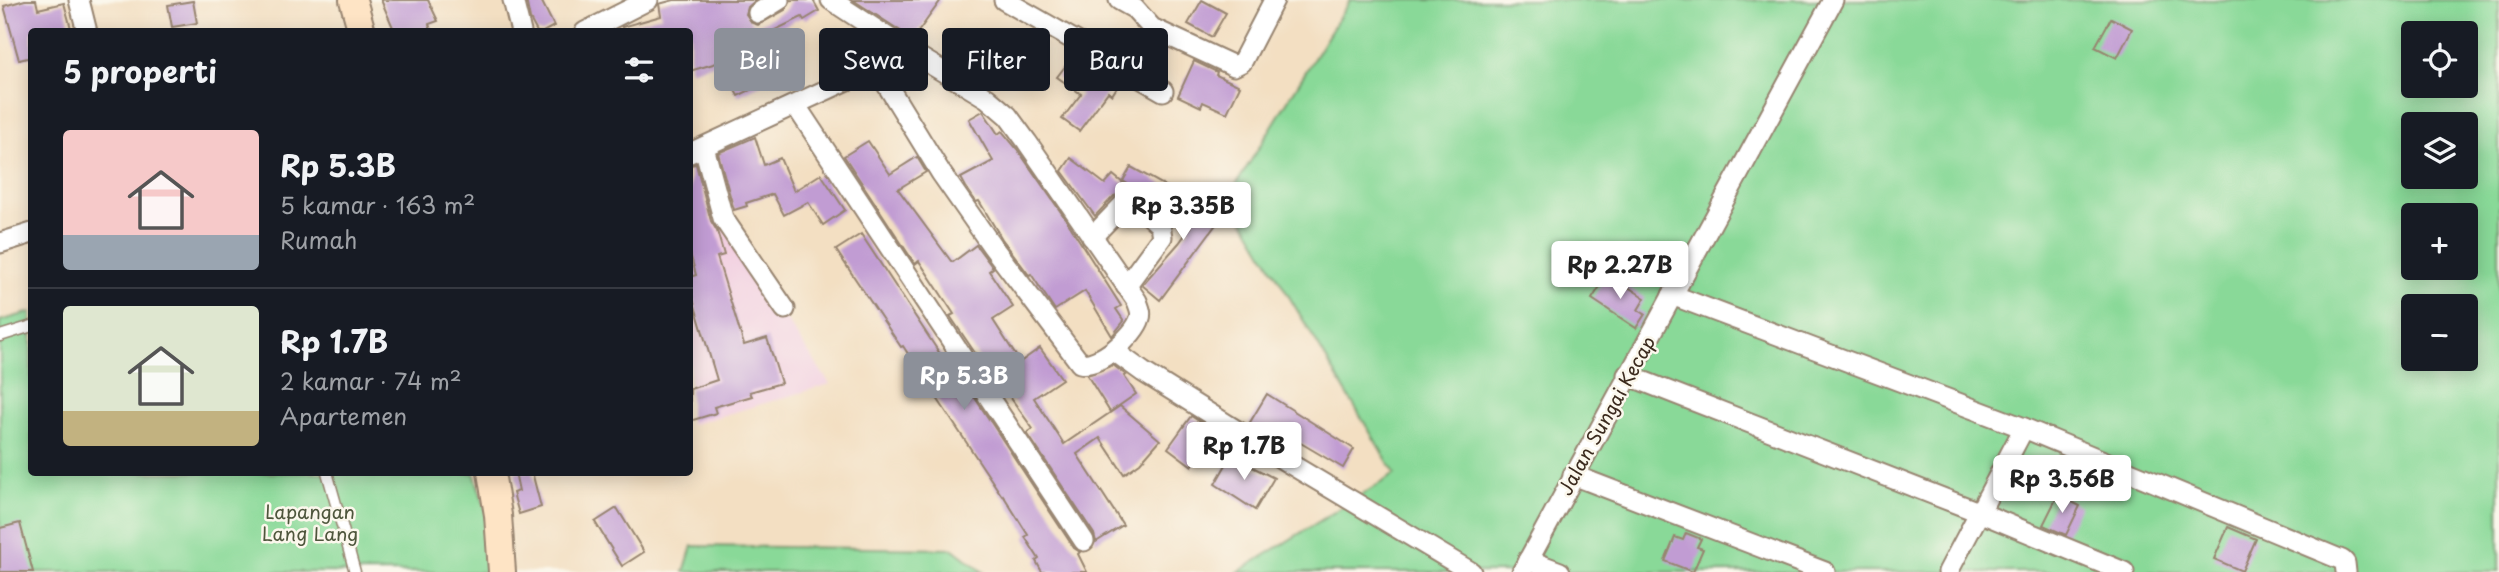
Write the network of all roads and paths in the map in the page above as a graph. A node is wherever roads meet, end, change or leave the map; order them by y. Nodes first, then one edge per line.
1 (79, 0) edge
2 (353, 0) edge
3 (513, 0) edge
4 (648, 0) edge
5 (779, 0) edge
6 (831, 0) edge
7 (1004, 0) edge
8 (1119, 0) edge
9 (1274, 0) edge
10 (1833, 0) edge
11 (758, 13) dead end
12 (86, 28) edge
13 (361, 28) edge
14 (520, 28) edge
15 (593, 28) edge
16 (874, 28) edge
17 (1064, 34) edge
18 (928, 62) edge
19 (827, 91) edge
20 (891, 91) edge
21 (796, 106) junction
22 (697, 150) edge
23 (28, 234) edge
24 (1093, 237) junction
25 (0, 243) edge
26 (1126, 286) junction
27 (1672, 295) junction
28 (785, 309) dead end
29 (28, 327) edge
30 (0, 337) edge
31 (1114, 351) junction
32 (1627, 375) junction
33 (2024, 428) junction
34 (1573, 475) junction
35 (328, 476) edge
36 (492, 476) edge
37 (1981, 513) junction
38 (1084, 541) dead end
39 (1525, 566) edge
40 (355, 572) edge
41 (502, 572) edge
42 (1471, 572) edge
43 (1560, 572) edge
44 (1825, 572) edge
45 (1948, 572) edge
46 (2124, 572) edge
47 (2346, 572) edge

1 - 12 street
2 - 13 street
3 - 14 street
4 - 15 street
5 - 11 street
6 - 16 street
7 - 17 street
8 - 9 street
10 - 27 street, Jalan Sungai Kecap
18 - 24 street
19 - 21 street
20 - 31 street
21 - 22 street
21 - 38 street
22 - 28 street
23 - 25 street
24 - 26 street
24 - 26 street
26 - 31 street
27 - 32 street, Jalan Sungai Kecap
27 - 33 street
29 - 30 lane
31 - 42 street
32 - 34 street, Jalan Sungai Kecap
32 - 37 street
33 - 37 street
33 - 47 street
34 - 39 street, Jalan Sungai Kecap
34 - 44 street
35 - 40 lane
36 - 41 street
37 - 45 street
37 - 46 street
39 - 43 street

